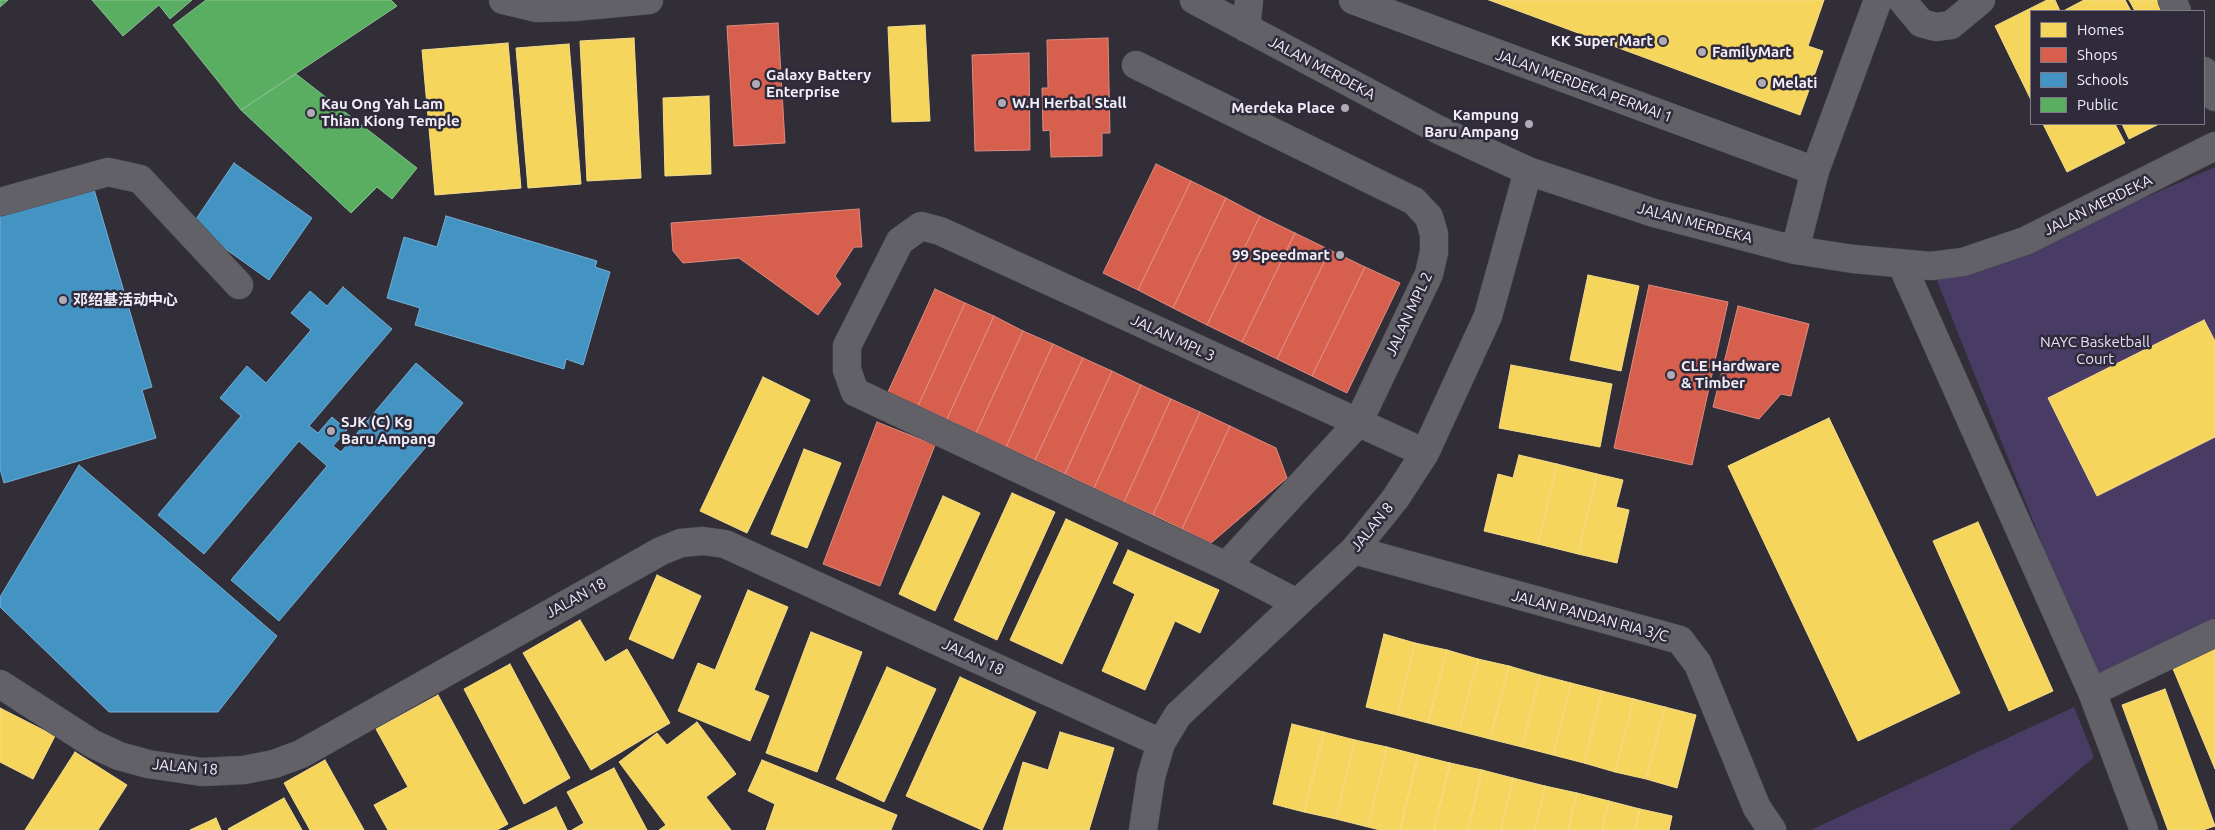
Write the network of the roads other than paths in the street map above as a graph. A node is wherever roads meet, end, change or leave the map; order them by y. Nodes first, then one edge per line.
1 (503, 0) edge
2 (648, 0) edge
3 (1194, 0) edge
4 (1249, 0) edge
5 (1353, 0) edge
6 (1878, 0) edge
7 (1902, 0) edge
8 (1981, 0) edge
9 (1246, 28) junction
10 (1136, 65) dead end
11 (2205, 73) edge
12 (2215, 97) edge
13 (2215, 146) edge
14 (1528, 171) junction
15 (1815, 171) junction
16 (0, 202) edge
17 (1795, 250) junction
18 (1902, 265) junction
19 (239, 285) dead end
20 (1358, 423) junction
21 (1425, 453) junction
22 (1354, 550) junction
23 (1226, 566) junction
24 (1297, 603) junction
25 (2215, 633) edge
26 (0, 684) edge
27 (2092, 692) junction
28 (1161, 743) junction
29 (1143, 830) edge
30 (1772, 830) edge
31 (2144, 830) edge

1 - 2 street
3 - 9 street, JALAN MERDEKA
4 - 9 street
5 - 15 street, JALAN MERDEKA PERMAI 1
6 - 15 street
7 - 8 street
9 - 14 street, JALAN MERDEKA
10 - 20 street, JALAN MPL 2
11 - 12 street
13 - 18 street, JALAN MERDEKA
14 - 17 street, JALAN MERDEKA
14 - 21 street, JALAN 8
15 - 17 street
16 - 19 street
17 - 18 street, JALAN MERDEKA
18 - 27 street
20 - 21 street, JALAN MPL 3
20 - 23 street, JALAN MPL 2
20 - 23 street, JALAN MPL 3
21 - 22 street, JALAN 8
22 - 24 street, JALAN 8
22 - 30 street, JALAN PANDAN RIA 3/C
23 - 24 street
24 - 28 street, JALAN 8
25 - 27 street
26 - 28 street, JALAN 18
27 - 31 street
28 - 29 street, JALAN 8

